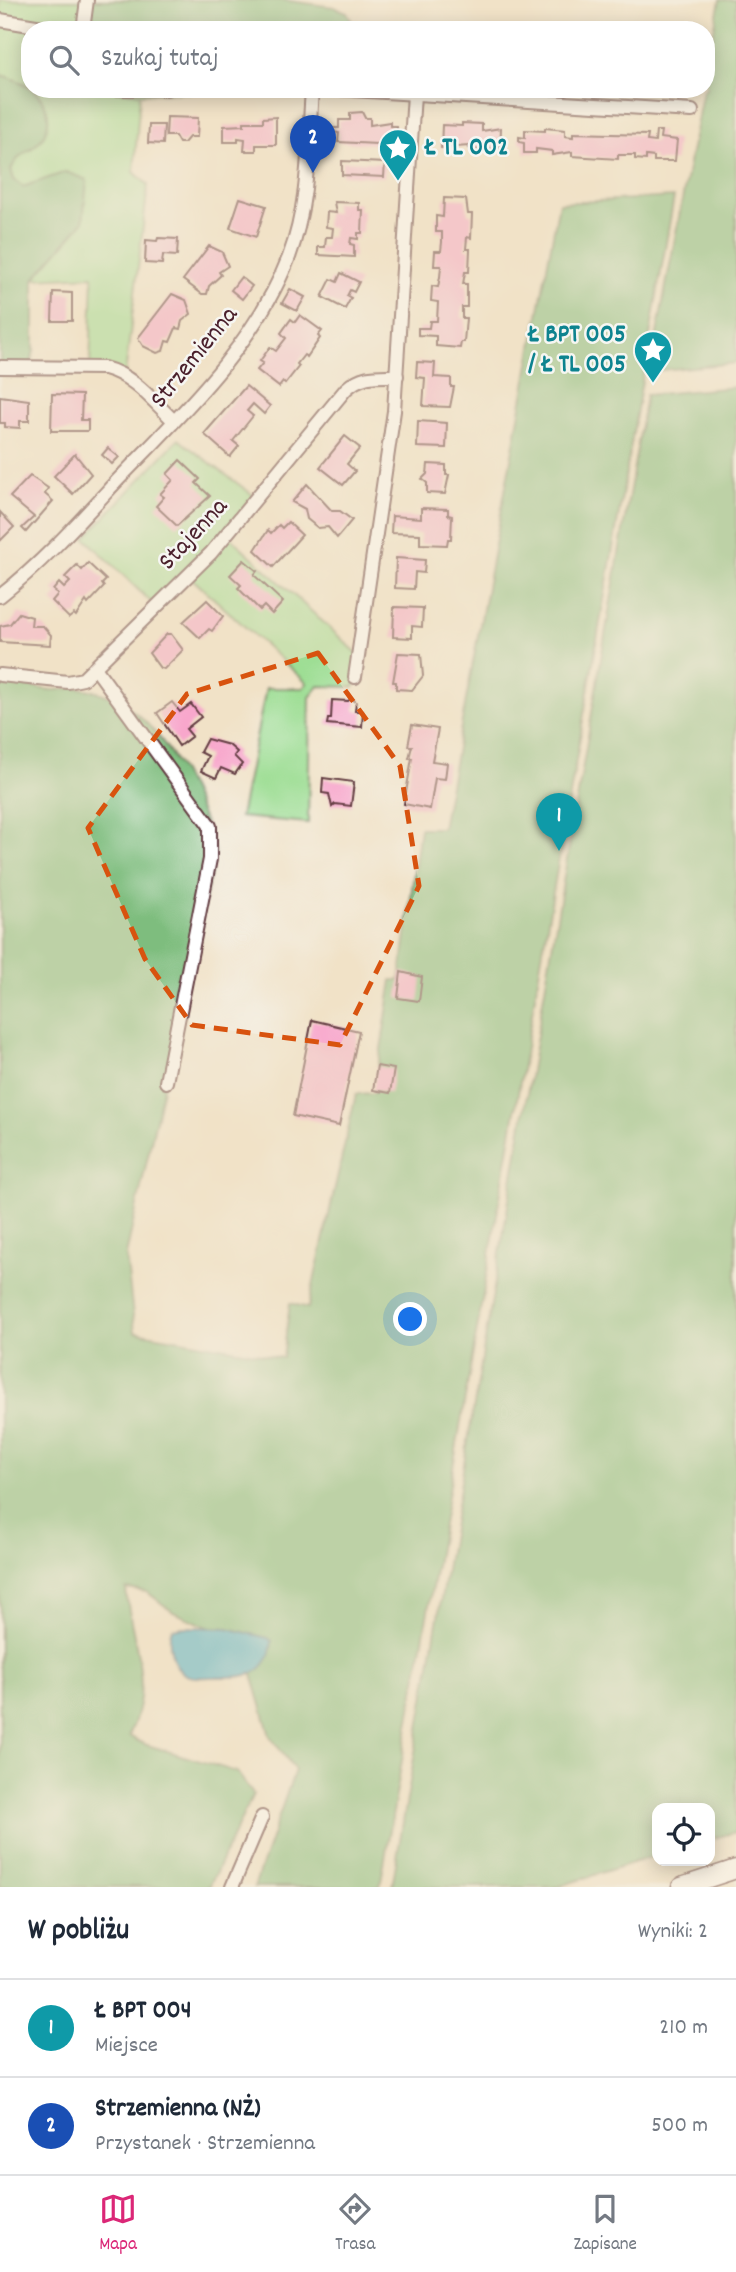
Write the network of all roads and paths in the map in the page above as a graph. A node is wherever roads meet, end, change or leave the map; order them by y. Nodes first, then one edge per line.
1 (87, 0) edge
2 (0, 20) edge
3 (84, 21) edge
4 (21, 24) edge
5 (311, 98) edge
6 (415, 98) edge
7 (492, 98) edge
8 (692, 111) dead end
9 (0, 367) edge
10 (397, 376) junction
11 (174, 421) junction
12 (0, 596) edge
13 (96, 669) junction
14 (0, 676) edge
15 (355, 677) dead end
16 (166, 1082) dead end
17 (262, 1817) dead end
18 (736, 1869) edge
19 (232, 1887) edge
20 (681, 1887) edge

1 - 3 street
2 - 4 street
5 - 11 street, Strzemienna
6 - 10 street
7 - 8 street
9 - 11 street
10 - 13 street, Stajenna
10 - 15 street
11 - 12 street, Strzemienna
13 - 14 street, Stajenna
13 - 16 street
17 - 19 street
18 - 20 main road

